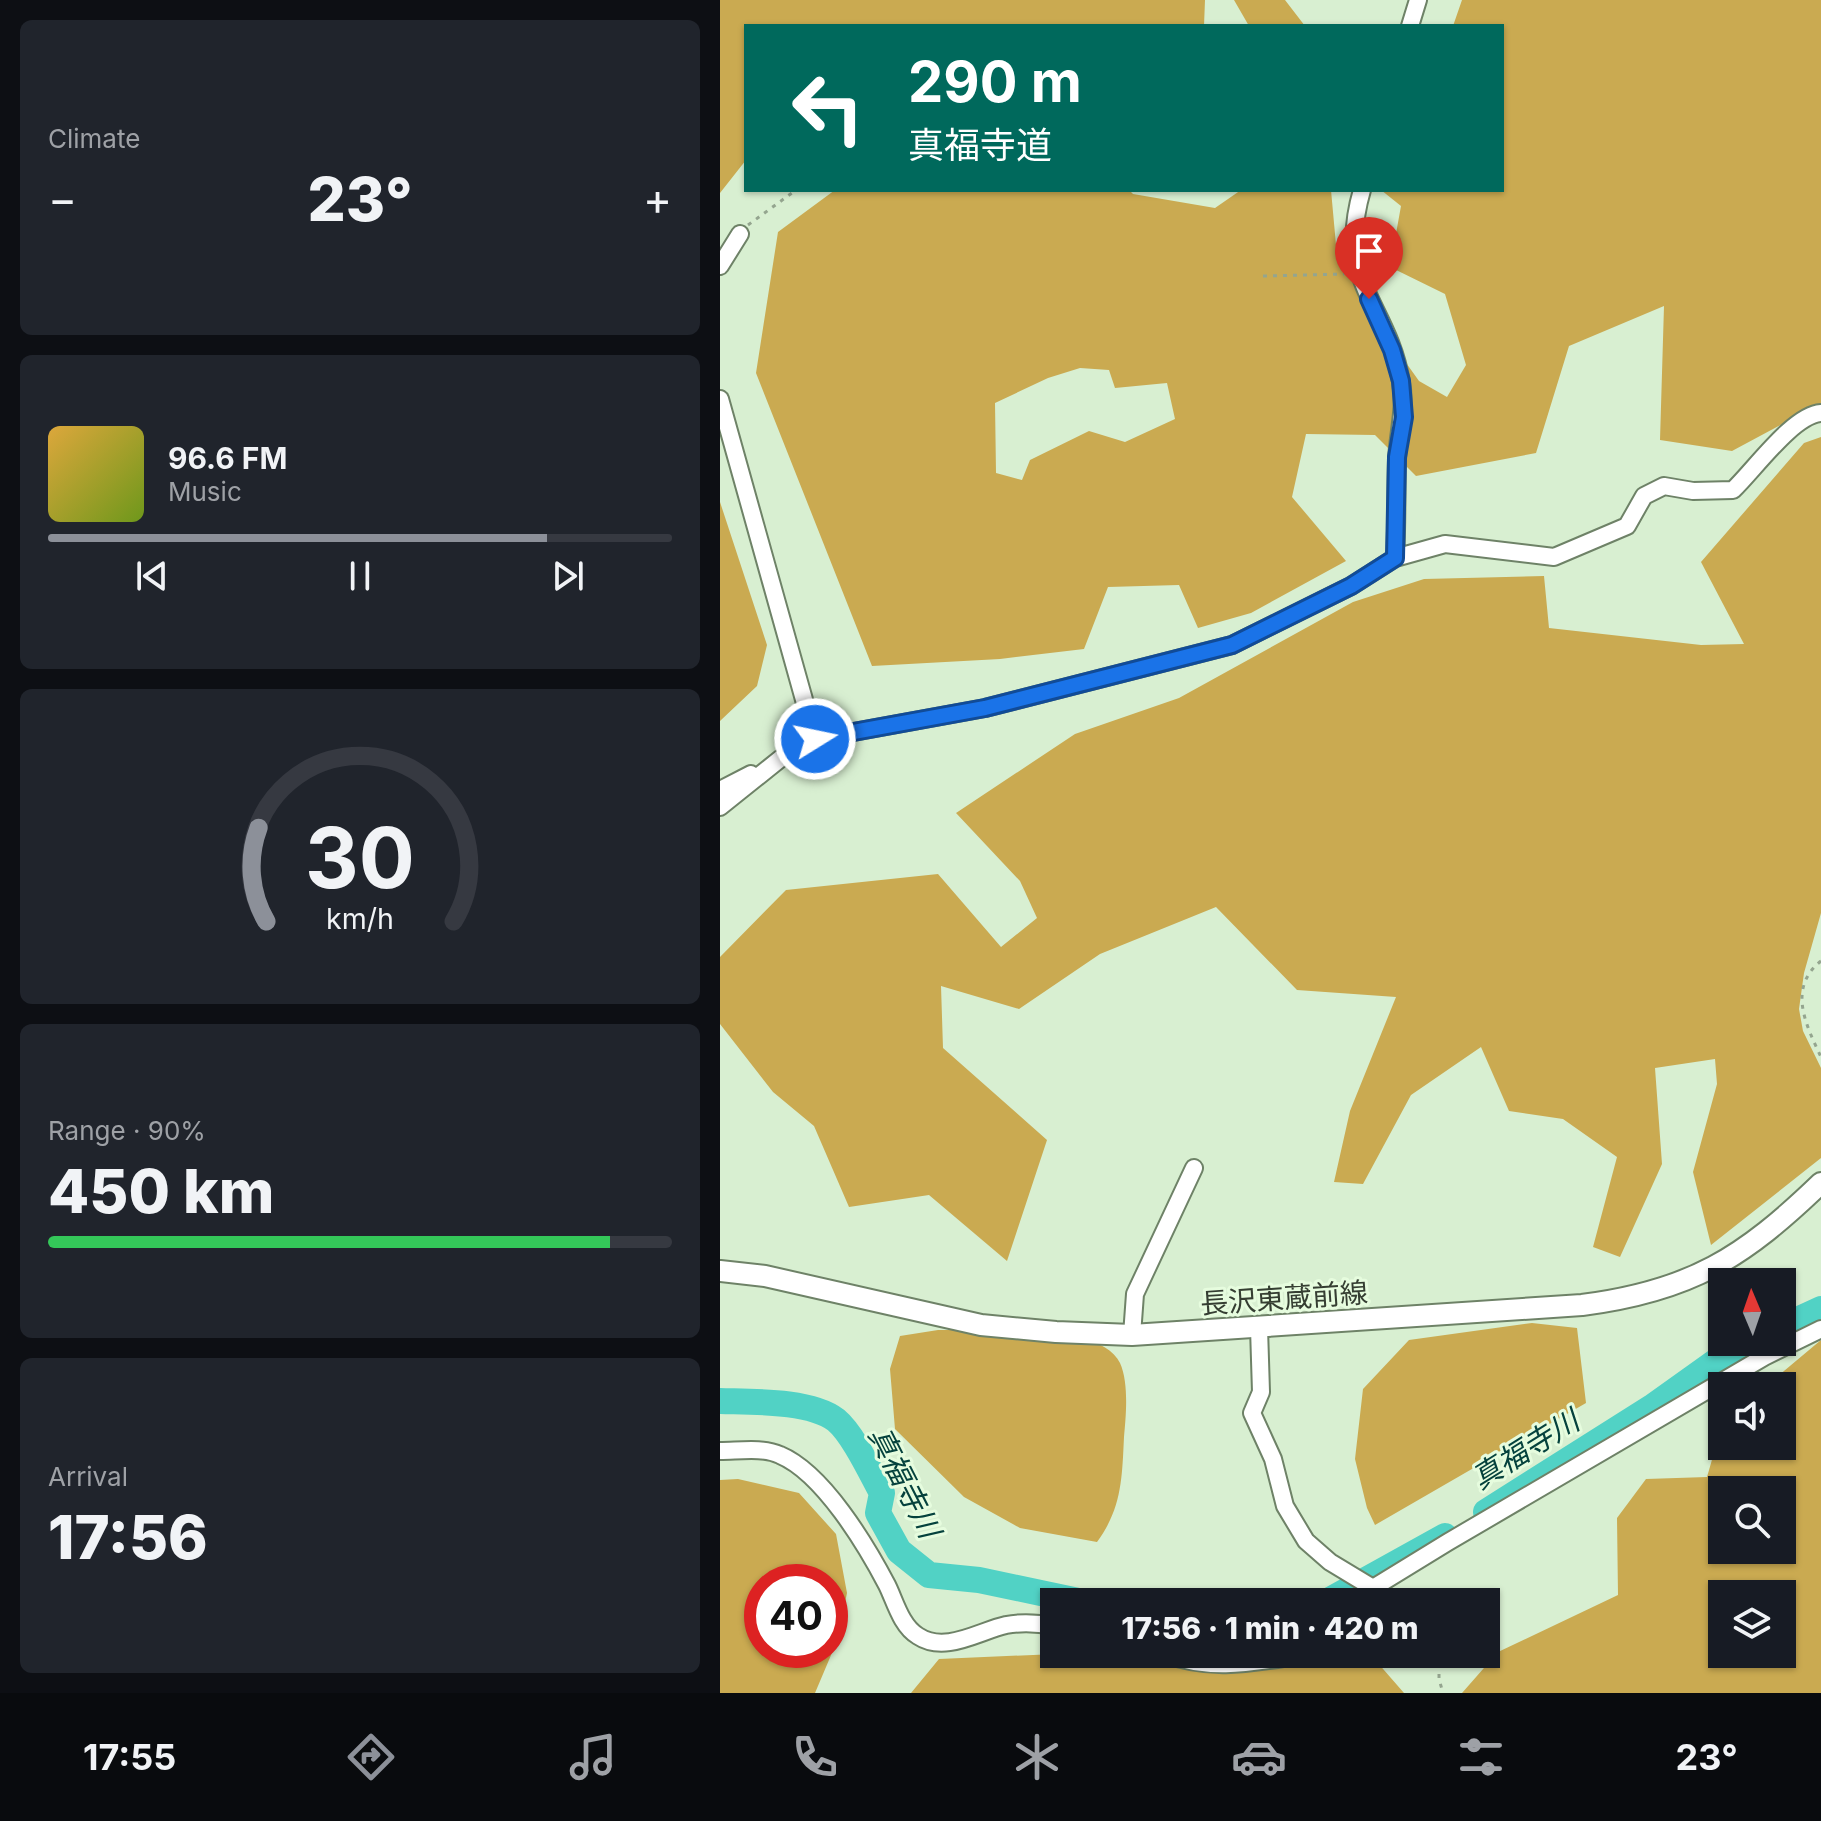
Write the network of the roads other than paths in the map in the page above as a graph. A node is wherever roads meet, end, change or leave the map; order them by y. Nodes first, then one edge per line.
1 (1418, 0) edge
2 (1411, 24) edge
3 (1362, 192) edge
4 (740, 234) road end
5 (720, 266) edge
6 (720, 399) edge
7 (1821, 413) edge
8 (1395, 558) junction
9 (815, 739) junction
10 (780, 759) junction
11 (720, 790) edge
12 (720, 807) edge
13 (1194, 1168) dead end
14 (1821, 1183) edge
15 (720, 1271) edge
16 (1259, 1328) junction
17 (1821, 1329) edge
18 (1132, 1335) junction
19 (720, 1451) edge
20 (1366, 1588) edge
21 (1375, 1588) edge
22 (1040, 1624) edge

1 - 2 street
3 - 8 street
4 - 5 street
6 - 9 street
7 - 8 street
8 - 9 street
9 - 10 street
10 - 11 street
10 - 12 street
13 - 18 street
14 - 16 main road, 長沢東蔵前線
15 - 18 main road, 長沢東蔵前線
16 - 18 main road, 長沢東蔵前線
16 - 20 street
17 - 21 street
19 - 22 street

